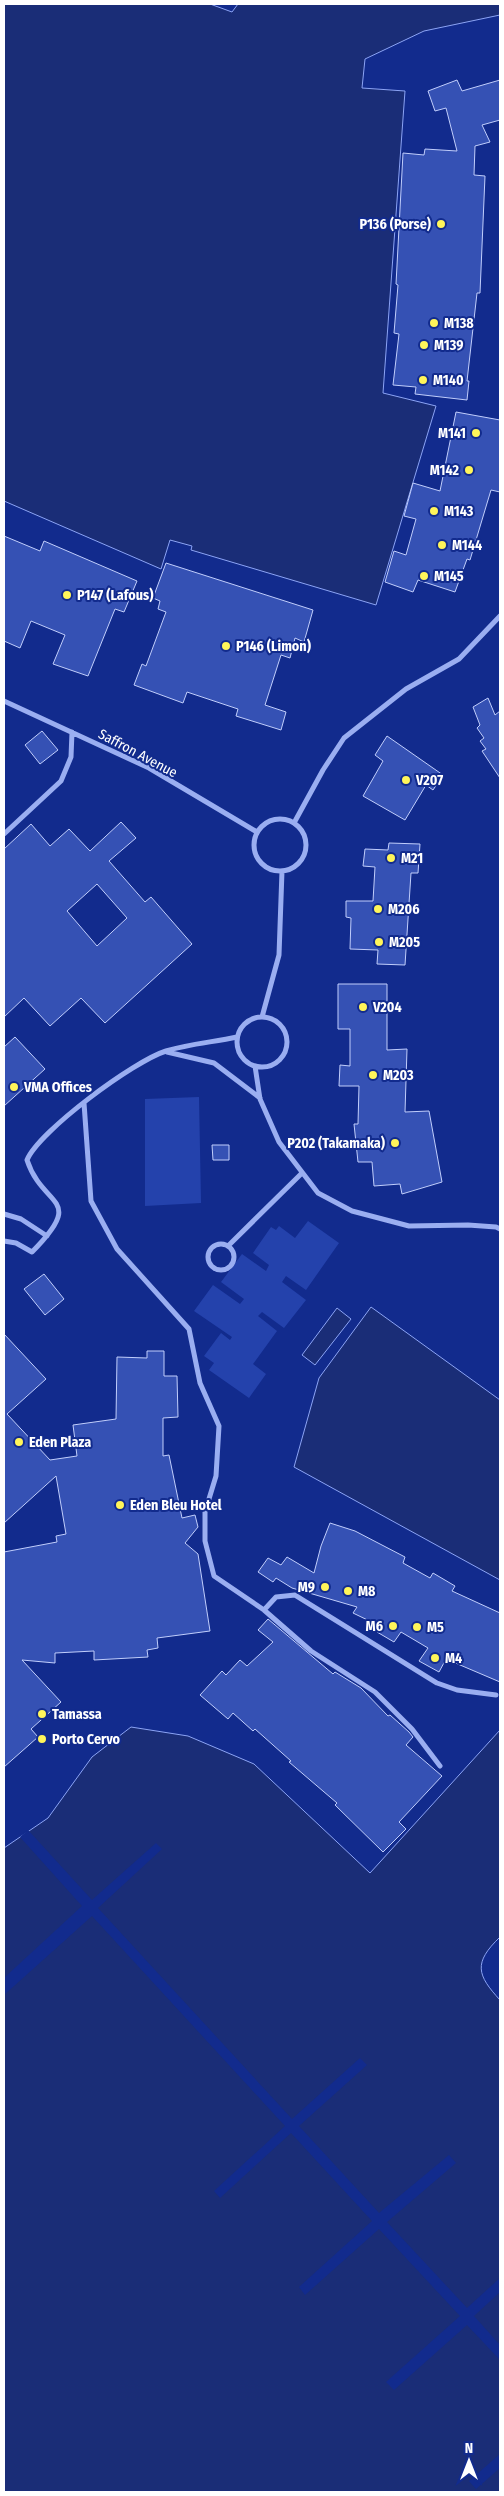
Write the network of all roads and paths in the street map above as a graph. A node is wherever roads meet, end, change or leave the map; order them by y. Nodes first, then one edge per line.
1 (500, 616) edge
2 (4, 701) edge
3 (72, 732) junction
4 (294, 823) junction
5 (257, 832) junction
6 (4, 834) edge
7 (282, 871) junction
8 (262, 1017) junction
9 (237, 1037) junction
10 (165, 1051) junction
11 (256, 1066) junction
12 (260, 1099) junction
13 (84, 1103) junction
14 (301, 1174) junction
15 (4, 1214) edge
16 (500, 1230) edge
17 (47, 1236) junction
18 (4, 1241) edge
19 (228, 1246) junction
20 (264, 1610) junction
21 (496, 1695) dead end
22 (440, 1766) dead end

1 - 4 street
2 - 3 street, Saffron Avenue
3 - 5 street, Saffron Avenue
3 - 6 street
4 - 5 street
4 - 7 street
5 - 7 street
7 - 8 street
8 - 9 street
8 - 11 street
9 - 10 street
9 - 11 street
10 - 12 street
10 - 13 street
11 - 12 street
12 - 14 street
13 - 17 street
13 - 20 street
14 - 16 street
14 - 19 street
15 - 17 street
17 - 18 street
19 - 19 street
20 - 21 street
20 - 22 street

